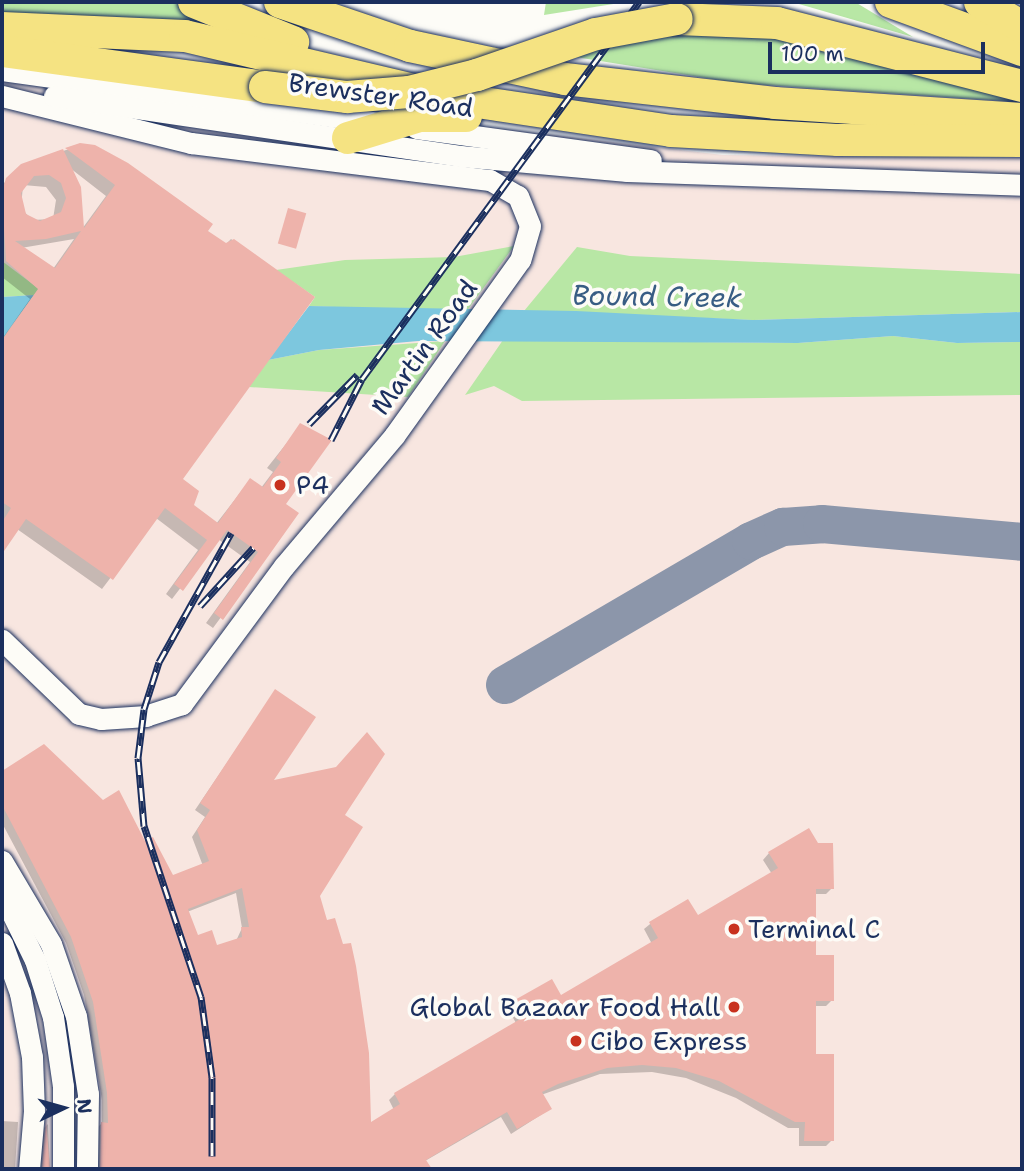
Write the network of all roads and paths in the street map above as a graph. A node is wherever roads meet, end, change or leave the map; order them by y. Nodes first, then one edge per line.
1 (194, 2) edge
2 (279, 2) edge
3 (891, 2) edge
4 (980, 2) edge
5 (1022, 27) edge
6 (2, 28) edge
7 (1022, 50) edge
8 (2, 51) edge
9 (2, 70) edge
10 (1022, 86) edge
11 (2, 89) edge
12 (2, 96) edge
13 (187, 96) junction
14 (750, 100) junction
15 (165, 113) junction
16 (1022, 119) edge
17 (390, 124) junction
18 (671, 131) junction
19 (348, 138) junction
20 (175, 139) junction
21 (1022, 141) edge
22 (754, 175) junction
23 (1022, 185) edge
24 (2, 640) edge
25 (2, 861) edge
26 (2, 893) edge
27 (2, 943) edge
28 (29, 1169) edge
29 (63, 1169) edge
30 (87, 1169) edge

1 - 14 highway
2 - 14 highway
3 - 7 highway
4 - 5 highway
6 - 18 highway
8 - 10 highway, bridge
9 - 13 street, Brewster Road
11 - 15 street, Brewster Road
12 - 20 street, Martin Road
13 - 15 street
13 - 17 street, Brewster Road
14 - 16 highway
15 - 19 street, Brewster Road
15 - 20 street
17 - 18 highway
17 - 19 highway
17 - 22 street, Brewster Road
18 - 21 highway
19 - 22 street, Brewster Road
20 - 24 street, Martin Road
22 - 23 street, Brewster Road
25 - 30 street
26 - 29 street
27 - 28 street

